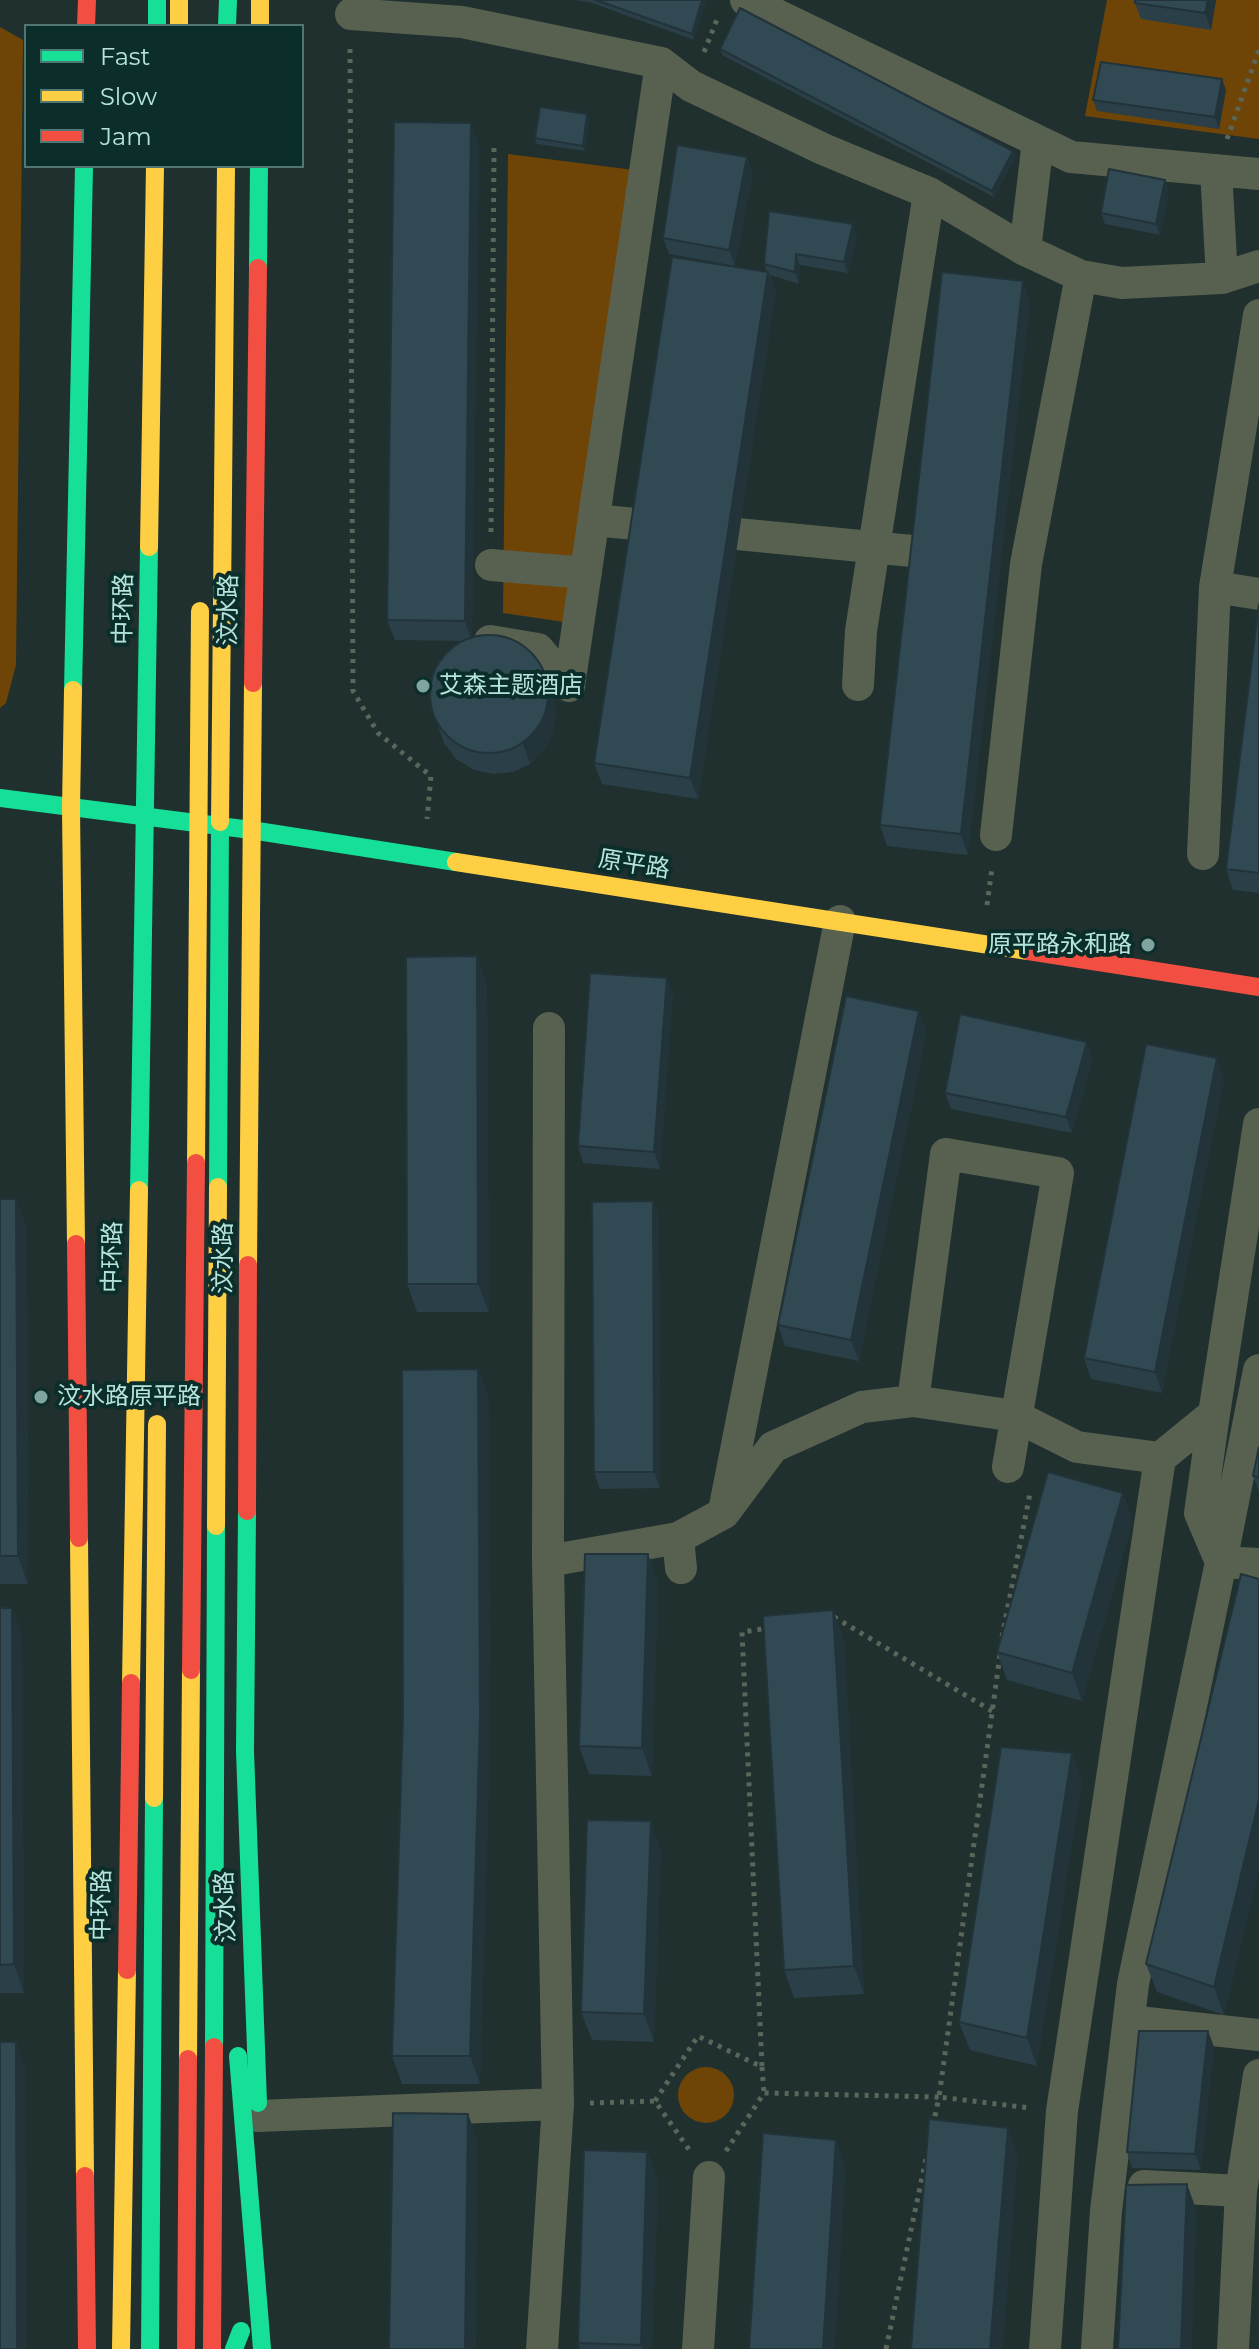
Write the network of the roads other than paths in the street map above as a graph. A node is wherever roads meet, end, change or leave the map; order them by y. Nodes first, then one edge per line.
1 (87, 0) edge
2 (157, 0) edge
3 (179, 0) edge
4 (228, 0) edge
5 (260, 0) edge
6 (732, 7) edge
7 (351, 14) road end
8 (86, 24) edge
9 (157, 24) edge
10 (179, 24) edge
11 (227, 24) edge
12 (260, 24) edge
13 (661, 63) junction
14 (1038, 141) junction
15 (84, 168) edge
16 (155, 168) edge
17 (223, 168) edge
18 (224, 168) edge
19 (259, 168) edge
20 (1216, 170) junction
21 (1259, 174) edge
22 (929, 193) junction
23 (209, 202) dead end
24 (1025, 250) junction
25 (1259, 266) edge
26 (1081, 276) junction
27 (1222, 278) junction
28 (1259, 315) edge
29 (594, 520) junction
30 (168, 533) dead end
31 (875, 546) junction
32 (1000, 561) junction
33 (491, 565) road end
34 (586, 573) junction
35 (1215, 587) junction
36 (200, 589) dead end
37 (1259, 594) edge
38 (490, 641) edge
39 (858, 685) dead end
40 (0, 798) edge
41 (71, 808) junction
42 (161, 819) junction
43 (196, 824) junction
44 (251, 830) junction
45 (996, 835) road end
46 (1203, 854) dead end
47 (840, 921) junction
48 (1259, 987) edge
49 (549, 1028) dead end
50 (160, 1042) dead end
51 (1259, 1124) edge
52 (1259, 1370) edge
53 (913, 1401) junction
54 (157, 1409) dead end
55 (1214, 1414) junction
56 (1015, 1416) junction
57 (1160, 1458) junction
58 (1008, 1467) dead end
59 (724, 1513) junction
60 (548, 1561) junction
61 (1221, 1562) junction
62 (1259, 1564) edge
63 (191, 1626) junction
64 (245, 1751) junction
65 (215, 1780) junction
66 (232, 1983) dead end
67 (1129, 2021) junction
68 (1259, 2035) edge
69 (237, 2045) dead end
70 (1259, 2075) edge
71 (558, 2104) junction
72 (258, 2116) junction
73 (1256, 2117) edge
74 (709, 2177) road end
75 (1109, 2184) junction
76 (1241, 2191) junction
77 (241, 2340) edge
78 (87, 2349) edge
79 (121, 2349) edge
80 (150, 2349) edge
81 (186, 2349) edge
82 (212, 2349) edge
83 (234, 2349) edge
84 (262, 2349) edge
85 (542, 2349) edge
86 (698, 2349) edge
87 (1045, 2349) edge
88 (1097, 2349) edge
89 (1233, 2349) edge

1 - 8 main road
2 - 9 main road
3 - 10 main road
4 - 11 main road
5 - 12 main road
6 - 14 street
7 - 13 street
13 - 22 street
13 - 29 street
14 - 20 street
14 - 24 street
15 - 41 main road
16 - 79 main road, 中环路, bridge
17 - 23 main road
18 - 65 main road, bridge
19 - 44 main road, 汶水路
20 - 21 street
20 - 27 street
22 - 24 street
22 - 31 street
24 - 26 street
25 - 27 street
26 - 27 street
26 - 32 street
28 - 35 street
29 - 31 street
29 - 34 street
30 - 42 main road
31 - 32 street
31 - 39 street
32 - 45 street
33 - 34 street
34 - 38 street
35 - 37 street
35 - 46 street
36 - 43 main road, 汶水路
40 - 41 main road, 原平路
41 - 42 main road, 原平路
41 - 78 main road
42 - 43 main road, 原平路
42 - 50 main road
43 - 44 main road, 原平路
43 - 63 main road, 汶水路
44 - 47 main road, 原平路
44 - 64 main road, 汶水路
47 - 48 main road, 原平路
47 - 59 street
49 - 60 street
51 - 55 street
52 - 61 street
53 - 56 street
53 - 56 street
53 - 59 street
54 - 80 main road
55 - 57 street
55 - 61 street
56 - 57 street
56 - 58 street
57 - 87 street
59 - 60 street
60 - 71 street
61 - 62 street
61 - 67 street
63 - 64 main road
63 - 81 main road, 汶水路
64 - 72 main road, 汶水路
65 - 66 main road, bridge
65 - 82 main road, bridge
67 - 68 street
67 - 75 street
69 - 84 main road, bridge
70 - 73 street
71 - 72 street
71 - 85 street
72 - 77 main road, 汶水路
73 - 76 street
74 - 86 street
75 - 76 street
75 - 88 street
76 - 89 street
77 - 83 main road, 汶水路

